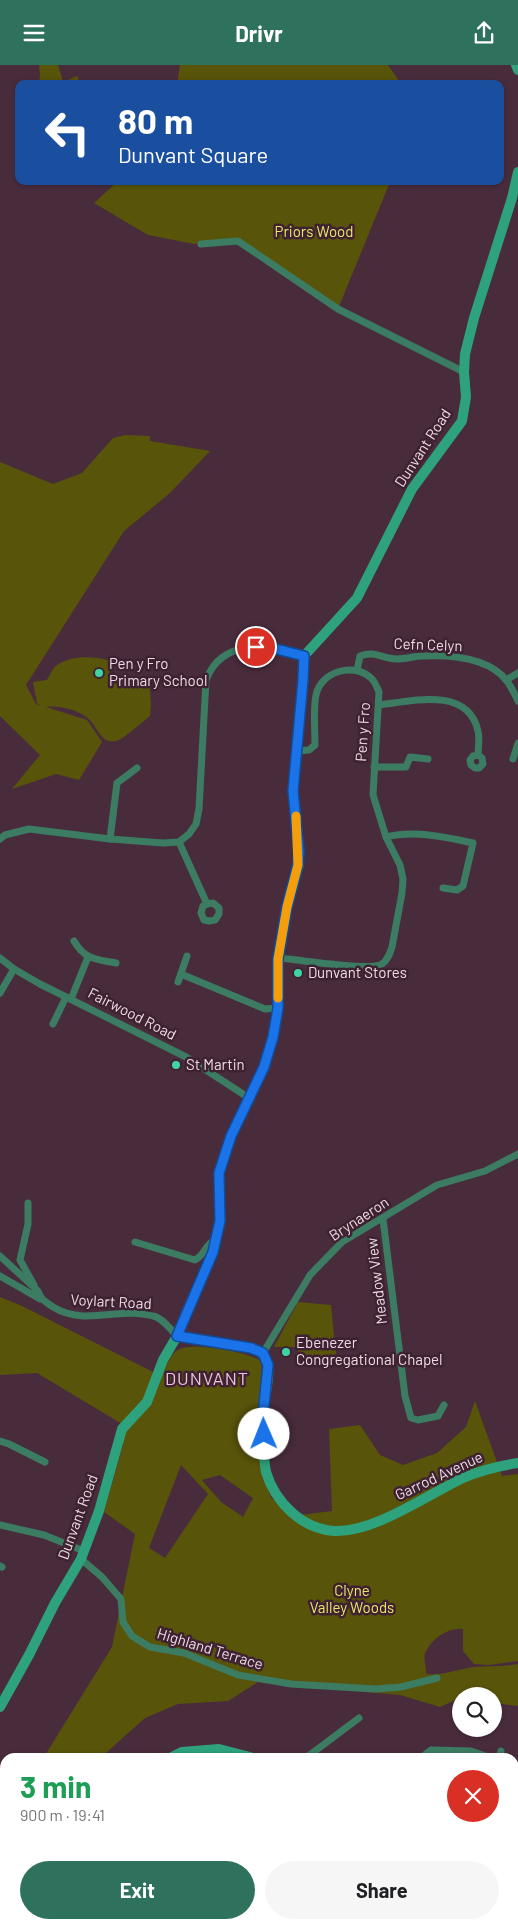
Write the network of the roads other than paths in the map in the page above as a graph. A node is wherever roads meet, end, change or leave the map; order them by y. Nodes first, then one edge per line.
1 (516, 65) edge
2 (518, 71) edge
3 (518, 172) edge
4 (201, 244) dead end
5 (464, 372) junction
6 (304, 656) junction
7 (357, 670) junction
8 (518, 673) edge
9 (506, 680) junction
10 (518, 701) edge
11 (379, 705) junction
12 (518, 743) edge
13 (297, 751) junction
14 (478, 755) dead end
15 (428, 759) dead end
16 (513, 759) dead end
17 (374, 767) junction
18 (137, 768) dead end
19 (386, 837) junction
20 (0, 839) edge
21 (110, 839) junction
22 (179, 842) junction
23 (444, 888) dead end
24 (207, 904) dead end
25 (74, 941) dead end
26 (187, 956) dead end
27 (88, 957) junction
28 (0, 959) edge
29 (278, 959) junction
30 (116, 963) dead end
31 (14, 969) junction
32 (181, 974) junction
33 (178, 982) dead end
34 (0, 993) edge
35 (69, 998) junction
36 (278, 1008) junction
37 (54, 1024) dead end
38 (250, 1098) junction
39 (518, 1154) edge
40 (28, 1203) dead end
41 (384, 1219) junction
42 (216, 1238) junction
43 (135, 1242) dead end
44 (0, 1256) edge
45 (0, 1276) edge
46 (38, 1291) junction
47 (40, 1299) junction
48 (177, 1336) junction
49 (263, 1353) junction
50 (444, 1405) dead end
51 (0, 1441) edge
52 (45, 1462) dead end
53 (518, 1463) edge
54 (0, 1525) edge
55 (82, 1555) junction
56 (437, 1678) dead end
57 (0, 1707) edge
58 (359, 1718) dead end
59 (180, 1753) edge
60 (234, 1753) edge
61 (312, 1753) edge
62 (427, 1753) edge
63 (477, 1753) edge

1 - 2 street
3 - 5 street, Dunvant Road
4 - 5 street
5 - 6 street, Dunvant Road
6 - 13 street, Dunvant Road
6 - 22 street
7 - 9 street, Cefn Celyn
7 - 11 street, Pen y Fro
7 - 13 street
8 - 9 street
9 - 10 street, Cefn Celyn
11 - 14 street
11 - 17 street, Pen y Fro
12 - 16 street
13 - 29 street, Dunvant Road
15 - 17 street
17 - 19 street, Pen y Fro
18 - 21 street
19 - 23 street
19 - 29 street, Pen y Fro
20 - 21 street
21 - 22 street
22 - 24 street
25 - 27 street
26 - 32 street
27 - 30 street
27 - 35 street
28 - 31 street, Fairwood Road
29 - 36 street, Dunvant Road
31 - 34 street
31 - 35 street, Fairwood Road
32 - 33 street
32 - 36 street
35 - 37 street
35 - 38 street, Fairwood Road
36 - 38 street, Dunvant Road
38 - 42 street, Dunvant Road
39 - 41 street, Brynaeron
40 - 46 street
41 - 49 street, Brynaeron
41 - 50 street, Meadow View
42 - 43 street
42 - 48 street, Dunvant Road
44 - 46 street
45 - 47 street, Voylart Road
46 - 47 street
47 - 48 street, Voylart Road
48 - 49 street
48 - 55 street, Dunvant Road
49 - 53 street, Garrod Avenue
51 - 52 street
54 - 55 street, Highland Terrace
55 - 56 street, Highland Terrace
55 - 57 street, Dunvant Road
58 - 61 street
59 - 60 street
62 - 63 street

